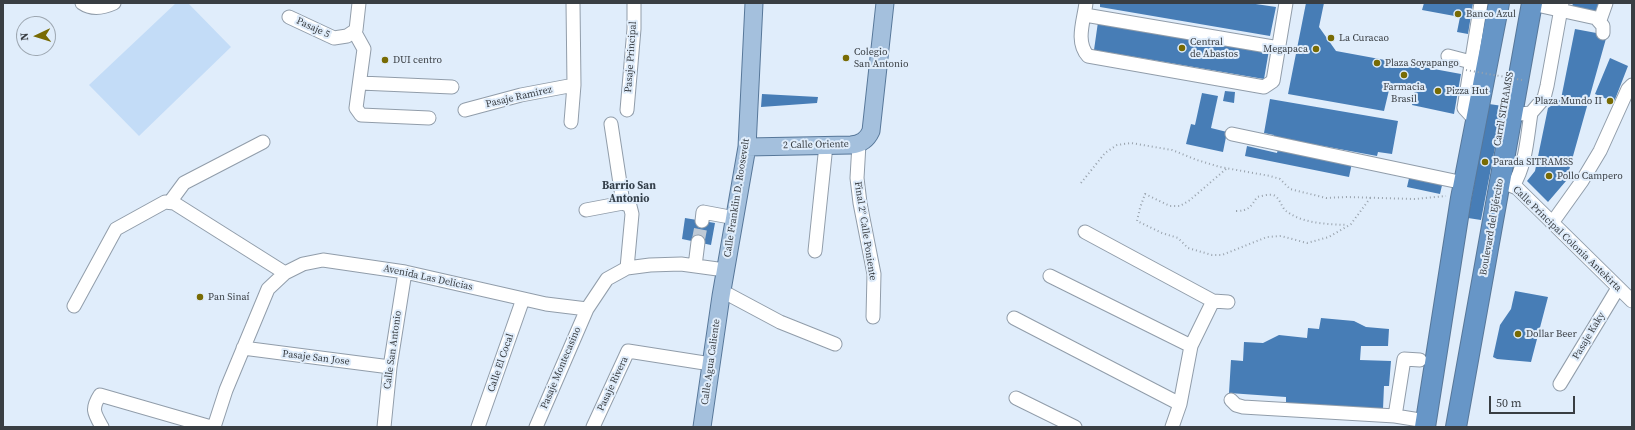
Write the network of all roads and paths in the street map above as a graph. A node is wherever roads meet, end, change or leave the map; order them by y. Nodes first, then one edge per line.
1 (82, 3) edge
2 (114, 3) edge
3 (359, 3) edge
4 (573, 3) edge
5 (634, 3) edge
6 (754, 3) edge
7 (885, 3) edge
8 (1481, 3) edge
9 (1529, 3) edge
10 (1606, 3) edge
11 (1282, 4) edge
12 (1562, 7) edge
13 (1086, 9) edge
14 (1497, 10) edge
15 (289, 17) dead end
16 (354, 31) junction
17 (1279, 48) junction
18 (1448, 56) dead end
19 (1468, 66) junction
20 (1522, 80) dead end
21 (360, 83) junction
22 (574, 85) junction
23 (1632, 85) edge
24 (452, 87) dead end
25 (465, 110) dead end
26 (627, 110) dead end
27 (1522, 112) junction
28 (429, 118) dead end
29 (1476, 121) junction
30 (571, 122) dead end
31 (611, 124) dead end
32 (1232, 134) dead end
33 (263, 142) dead end
34 (859, 144) junction
35 (826, 145) junction
36 (747, 147) junction
37 (1227, 168) junction
38 (1081, 183) dead end
39 (1506, 184) junction
40 (1463, 191) junction
41 (1370, 198) junction
42 (170, 202) junction
43 (623, 203) junction
44 (586, 210) dead end
45 (1236, 211) dead end
46 (735, 218) junction
47 (702, 221) dead end
48 (1550, 221) junction
49 (1349, 225) junction
50 (1085, 232) dead end
51 (698, 242) tunnel mouth
52 (815, 250) dead end
53 (695, 266) junction
54 (627, 268) junction
55 (726, 270) junction
56 (405, 272) junction
57 (284, 273) junction
58 (1050, 276) dead end
59 (1618, 288) junction
60 (722, 293) junction
61 (523, 299) junction
62 (1213, 300) junction
63 (1632, 301) edge
64 (1228, 302) dead end
65 (74, 306) dead end
66 (587, 309) junction
67 (873, 317) dead end
68 (1014, 318) dead end
69 (835, 344) dead end
70 (1191, 346) junction
71 (243, 348) junction
72 (1420, 360) dead end
73 (711, 364) junction
74 (390, 367) junction
75 (1560, 384) dead end
76 (1016, 398) dead end
77 (1231, 400) dead end
78 (1180, 404) junction
79 (1395, 416) junction
80 (1427, 425) edge
81 (102, 427) edge
82 (213, 427) edge
83 (384, 427) edge
84 (478, 427) edge
85 (536, 427) edge
86 (593, 427) edge
87 (702, 427) edge
88 (1075, 427) edge
89 (1172, 427) edge
90 (1450, 427) edge
91 (1456, 427) edge

1 - 2 street
3 - 16 street
4 - 22 street
5 - 26 street, Pasaje Principal
6 - 36 main road, Calle Franklin D. Roosevelt
7 - 34 main road, 2 Calle Oriente
8 - 19 street
9 - 12 street
9 - 27 highway, Boulevard del Ejército
9 - 90 main road, Carril SITRAMSS
10 - 12 street
11 - 17 street
12 - 27 street
13 - 17 street
13 - 17 street
14 - 29 highway
14 - 80 main road, Carril SITRAMSS
15 - 16 street, Pasaje 5
16 - 21 street
18 - 19 street
19 - 20 path, bridge
19 - 29 street
21 - 24 street
21 - 28 street
22 - 25 street, Pasaje Ramirez
22 - 30 street
23 - 48 street
27 - 39 highway, Boulevard del Ejército
29 - 40 highway
31 - 43 street
32 - 40 street
33 - 42 street
34 - 35 main road, 2 Calle Oriente
34 - 67 street, Final 2° Calle Poniente
35 - 36 main road, 2 Calle Oriente
35 - 52 street
36 - 46 main road, Calle Franklin D. Roosevelt
37 - 38 path
37 - 41 path
37 - 49 path
39 - 48 street, Calle Principal Colonia Antekirta
39 - 91 highway, Boulevard del Ejército
40 - 41 path
40 - 80 highway
41 - 49 path
42 - 57 street
42 - 65 street
43 - 44 street
43 - 54 street
45 - 49 path
46 - 47 street
46 - 55 main road, Calle Franklin D. Roosevelt
48 - 59 street, Calle Principal Colonia Antekirta
50 - 62 street
51 - 53 street
53 - 54 street
53 - 55 street
54 - 66 street
55 - 60 main road, Calle Franklin D. Roosevelt
56 - 57 street, Avenida Las Delicias
56 - 61 street, Avenida Las Delicias
56 - 74 street, Calle San Antonio
57 - 71 street, Avenida Las Delicias
58 - 70 street
59 - 63 street, Calle Principal Colonia Antekirta
59 - 75 street, Pasaje Kaky
60 - 69 street
60 - 73 main road, Calle Agua Caliente
61 - 66 street, Avenida Las Delicias
61 - 84 street, Calle El Cocal
62 - 64 street
62 - 70 street
66 - 85 street, Pasaje Montecasino
68 - 78 street
70 - 78 street
71 - 74 street, Pasaje San Jose
71 - 82 street, Avenida Las Delicias
72 - 79 street
73 - 86 street, Pasaje Rivera
73 - 87 main road, Calle Agua Caliente
74 - 83 street, Calle San Antonio
76 - 88 street
77 - 79 street
78 - 89 street
79 - 80 street
81 - 82 street

